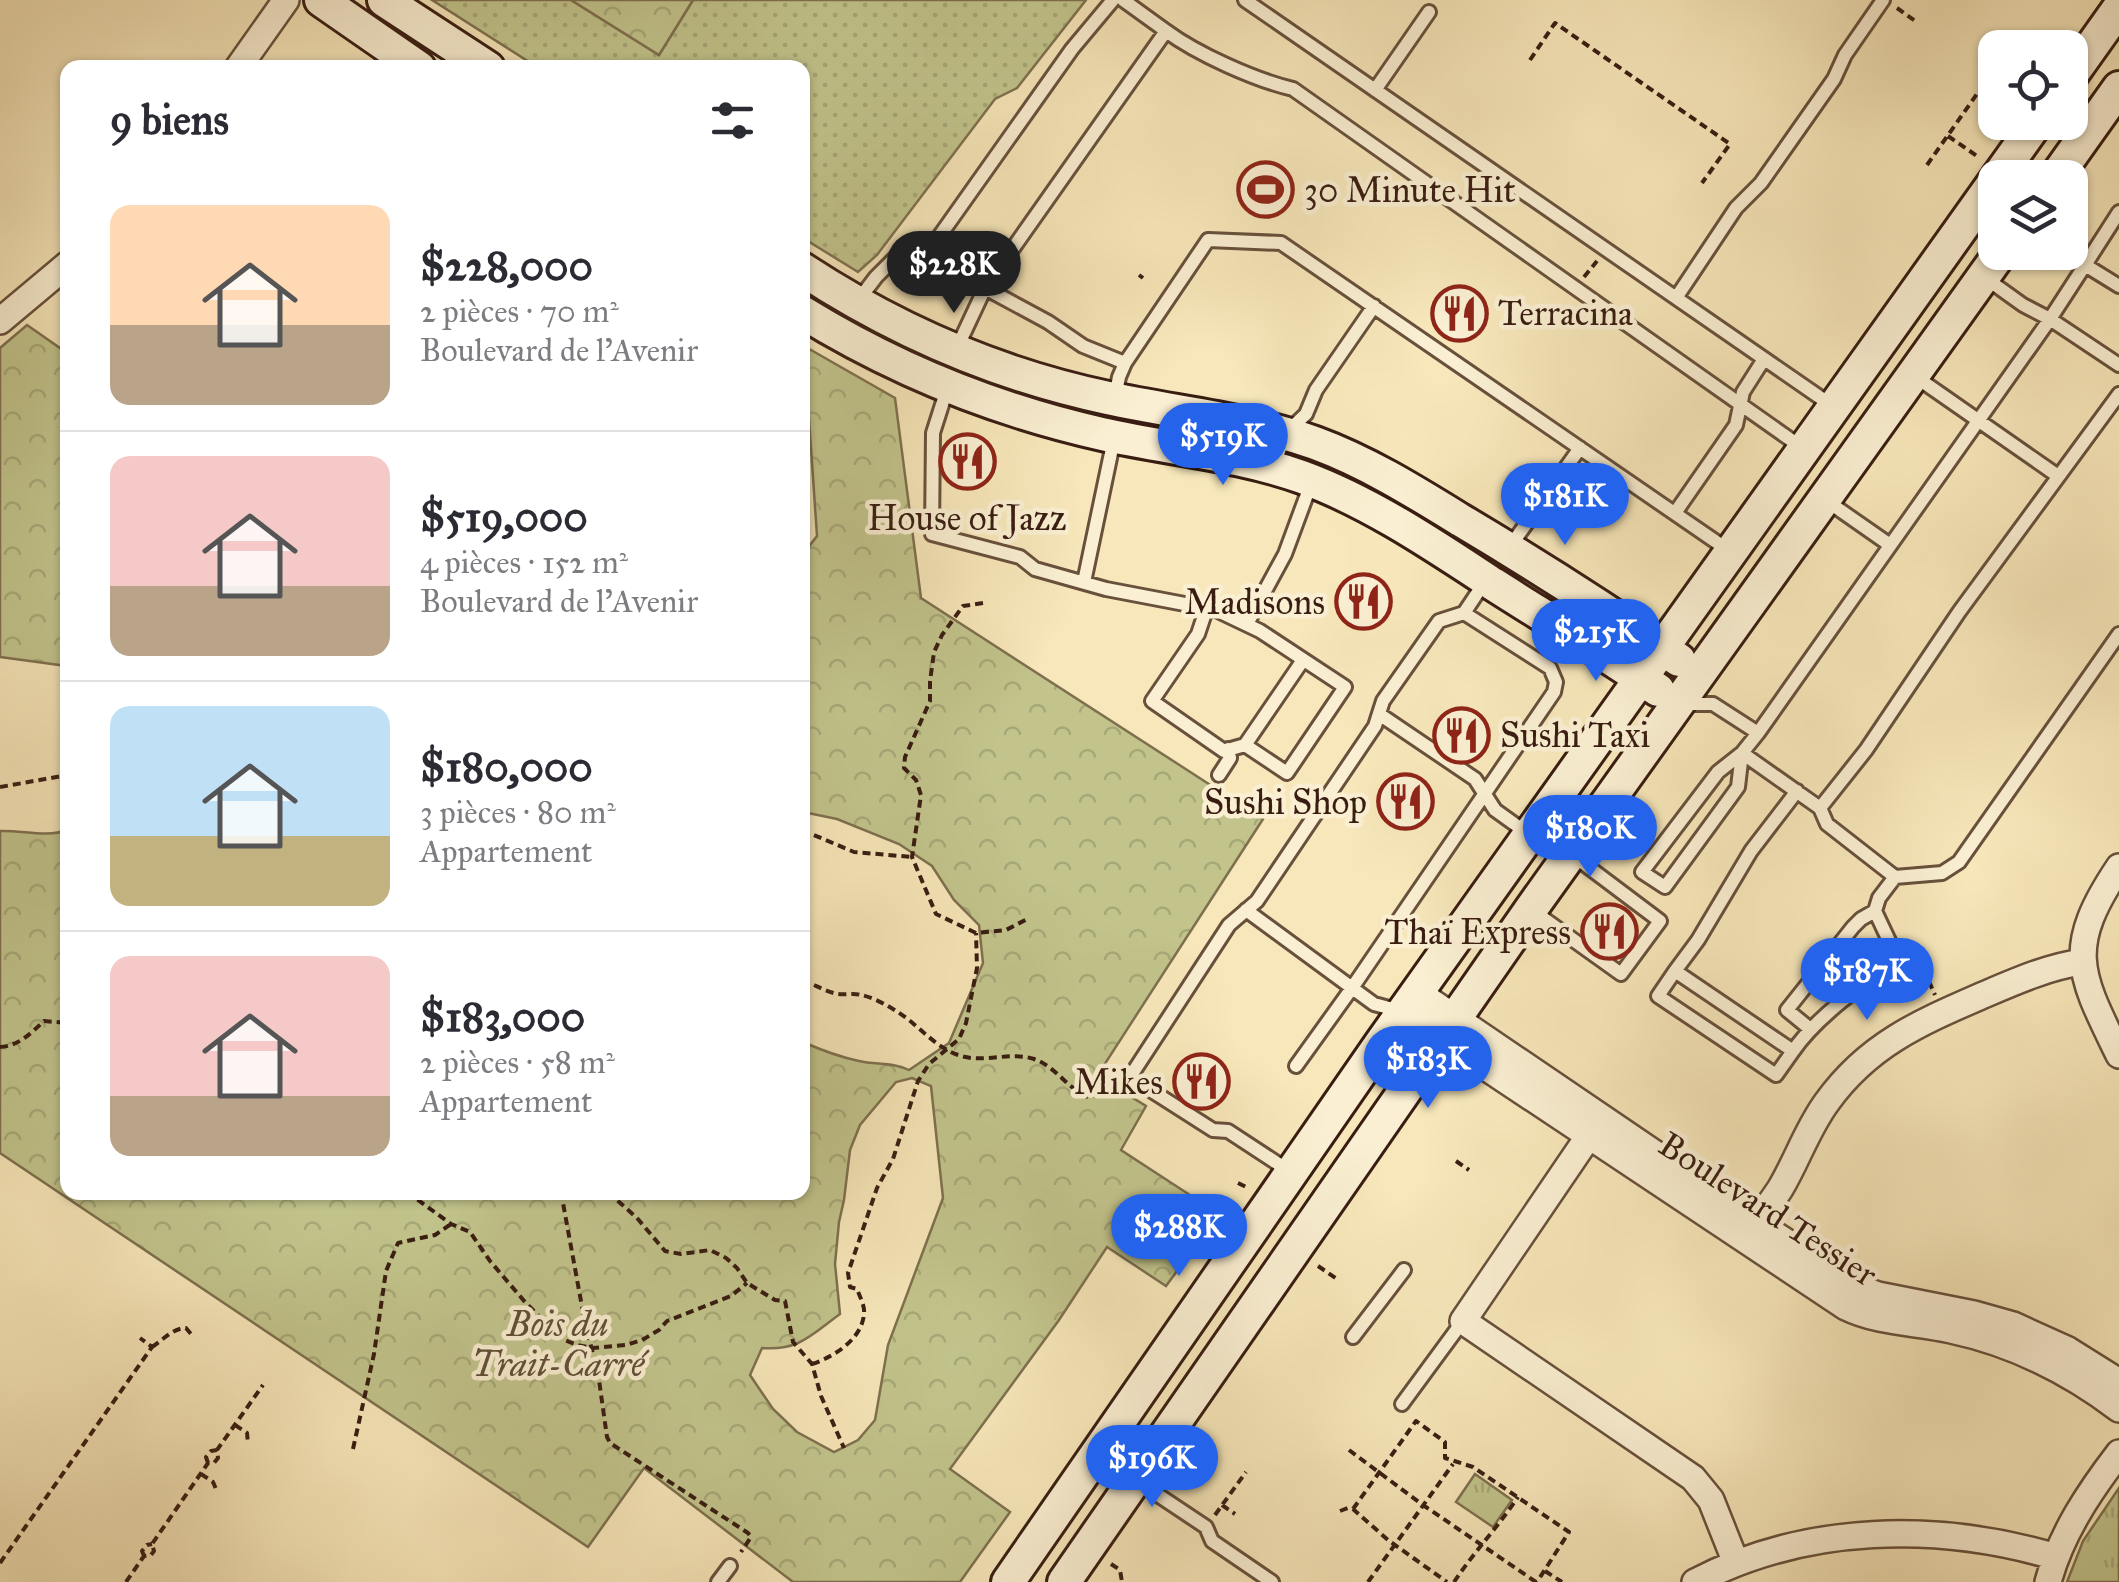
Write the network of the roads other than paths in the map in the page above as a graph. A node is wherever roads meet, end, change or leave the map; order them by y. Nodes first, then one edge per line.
1 (286, 0) edge
2 (321, 0) edge
3 (384, 0) edge
4 (1113, 0) edge
5 (1124, 0) edge
6 (1245, 0) edge
7 (1885, 0) edge
8 (2119, 8) edge
9 (1429, 12) dead end
10 (1166, 30) junction
11 (2088, 52) edge
12 (243, 60) edge
13 (407, 60) edge
14 (476, 60) edge
15 (2119, 88) edge
16 (1375, 90) junction
17 (2020, 140) edge
18 (2001, 160) edge
19 (2068, 160) edge
20 (1978, 190) edge
21 (2119, 212) edge
22 (924, 258) junction
23 (2088, 259) edge
24 (2088, 266) edge
25 (1989, 270) edge
26 (1997, 270) edge
27 (2081, 270) edge
28 (60, 271) edge
29 (810, 274) edge
30 (2119, 286) edge
31 (985, 288) junction
32 (1676, 298) junction
33 (856, 302) junction
34 (1374, 306) junction
35 (810, 317) edge
36 (2050, 318) junction
37 (0, 321) edge
38 (956, 350) junction
39 (1764, 359) junction
40 (1125, 363) junction
41 (2119, 366) edge
42 (1914, 376) junction
43 (948, 386) junction
44 (2119, 394) edge
45 (1114, 400) junction
46 (1740, 403) junction
47 (1834, 407) junction
48 (1978, 420) junction
49 (1285, 434) junction
50 (1114, 437) junction
51 (1580, 448) junction
52 (1803, 448) junction
53 (1274, 468) junction
54 (2058, 476) junction
55 (1312, 481) junction
56 (1825, 499) junction
57 (1675, 513) junction
58 (1890, 545) junction
59 (1508, 549) junction
60 (1731, 552) junction
61 (1486, 579) junction
62 (1084, 582) junction
63 (1207, 607) junction
64 (1464, 613) junction
65 (1247, 624) junction
66 (2119, 634) edge
67 (1662, 648) junction
68 (1303, 660) junction
69 (1699, 674) junction
70 (1640, 678) junction
71 (1678, 704) junction
72 (1713, 704) junction
73 (1379, 714) junction
74 (1758, 732) junction
75 (1245, 745) junction
76 (1228, 749) junction
77 (1742, 753) junction
78 (1219, 775) dead end
79 (1796, 791) junction
80 (1483, 793) junction
81 (1820, 808) junction
82 (1528, 834) junction
83 (1570, 854) junction
84 (2119, 867) edge
85 (1895, 877) junction
86 (1246, 910) junction
87 (1531, 910) junction
88 (1875, 912) junction
89 (2082, 962) junction
90 (1675, 971) junction
91 (1352, 988) junction
92 (1410, 1002) junction
93 (1449, 1028) junction
94 (1809, 1028) junction
95 (1793, 1051) junction
96 (2119, 1055) edge
97 (1296, 1066) dead end
98 (1596, 1126) junction
99 (1291, 1172) junction
100 (1751, 1231) junction
101 (1404, 1270) dead end
102 (1463, 1321) junction
103 (1353, 1337) dead end
104 (2119, 1382) edge
105 (1402, 1404) dead end
106 (2119, 1409) edge
107 (2119, 1453) edge
108 (1135, 1480) junction
109 (1736, 1563) junction
110 (730, 1566) road end
111 (2052, 1570) edge
112 (718, 1582) edge
113 (1008, 1582) edge
114 (1064, 1582) edge
115 (1272, 1582) edge
116 (1695, 1582) edge

1 - 12 street
2 - 13 main road
3 - 14 main road
4 - 22 lane
5 - 10 lane
6 - 16 lane
7 - 32 lane
8 - 11 main road
9 - 16 lane
10 - 31 lane
10 - 46 lane
15 - 19 main road
16 - 32 lane
17 - 18 main road
20 - 47 main road
21 - 23 lane
22 - 31 lane
22 - 33 lane
24 - 30 lane
25 - 42 main road
26 - 36 lane
27 - 36 lane
28 - 37 street
29 - 33 main road
31 - 38 lane
31 - 40 lane
32 - 39 lane
33 - 38 main road
34 - 40 lane
34 - 49 lane
34 - 51 lane
35 - 43 main road
36 - 41 lane
36 - 48 lane
38 - 45 main road
39 - 46 lane
39 - 47 lane
40 - 45 lane
42 - 48 lane
42 - 56 main road
43 - 50 main road
43 - 62 lane
44 - 54 lane
45 - 49 main road
46 - 52 lane
46 - 57 lane
47 - 52 main road
48 - 54 lane
48 - 58 lane
49 - 53 lane
49 - 59 main road
50 - 53 main road
50 - 62 lane
51 - 57 lane
51 - 59 lane
52 - 60 main road
53 - 55 main road
54 - 81 lane
55 - 61 main road
55 - 65 lane
56 - 58 lane
56 - 69 main road
57 - 60 lane
58 - 74 lane
59 - 67 main road
60 - 67 main road
61 - 64 lane
61 - 70 main road
62 - 63 lane
63 - 65 lane
63 - 76 lane
64 - 73 lane
64 - 80 lane
65 - 68 lane
66 - 85 lane
67 - 69 main road
67 - 70 main road
68 - 75 lane
68 - 75 lane
69 - 71 main road
69 - 72 lane
70 - 71 main road
70 - 82 main road
71 - 72 lane
71 - 83 main road
72 - 74 lane
73 - 80 lane
73 - 86 lane
74 - 77 lane
75 - 76 lane
76 - 78 lane
77 - 77 lane
77 - 79 lane
79 - 81 lane
79 - 90 lane
80 - 82 lane
80 - 91 lane
81 - 85 lane
82 - 92 main road
83 - 87 main road
83 - 87 lane
84 - 89 street
85 - 88 lane
86 - 91 lane
86 - 99 lane
87 - 93 main road
88 - 94 lane
88 - 94 lane
89 - 96 street
89 - 100 street
90 - 95 lane
90 - 95 lane
91 - 92 lane
91 - 97 lane
92 - 93 street, Boulevard Tessier
92 - 99 main road
93 - 98 street, Boulevard Tessier
93 - 108 main road
94 - 95 lane
98 - 100 street, Boulevard Tessier
98 - 102 street
99 - 113 main road
100 - 104 street, Boulevard Tessier
100 - 106 street, Boulevard Tessier
101 - 103 lane
102 - 105 lane
102 - 109 street
107 - 111 street
108 - 114 main road
108 - 115 lane
109 - 111 street
109 - 116 street
110 - 112 lane

